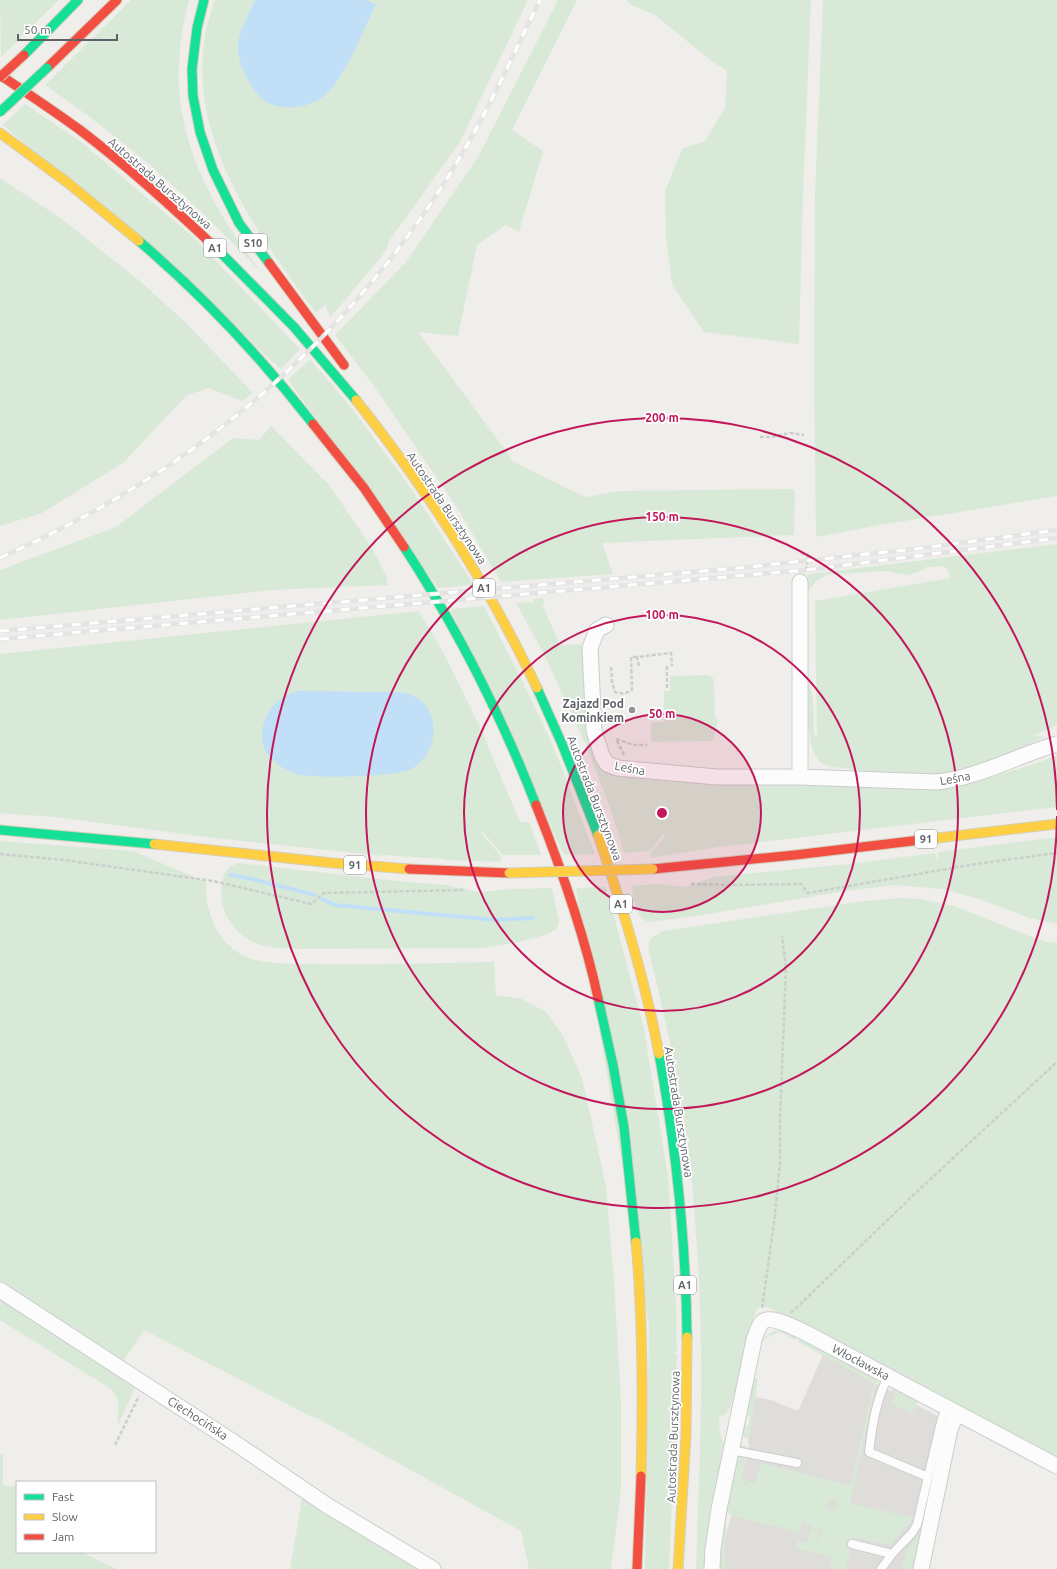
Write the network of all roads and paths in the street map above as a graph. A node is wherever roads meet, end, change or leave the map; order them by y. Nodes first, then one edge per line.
1 (78, 0) edge
2 (117, 0) edge
3 (204, 0) edge
4 (0, 76) edge
5 (0, 112) edge
6 (0, 133) edge
7 (348, 370) dead end
8 (377, 412) dead end
9 (804, 435) dead end
10 (760, 437) dead end
11 (397, 455) junction
12 (801, 553) dead end
13 (800, 582) joint
14 (606, 626) dead end
15 (637, 657) junction
16 (639, 666) dead end
17 (667, 666) dead end
18 (672, 666) dead end
19 (611, 668) dead end
20 (667, 689) dead end
21 (1057, 744) edge
22 (647, 745) dead end
23 (626, 769) junction
24 (800, 777) junction
25 (1057, 824) edge
26 (0, 830) edge
27 (1057, 852) edge
28 (0, 854) edge
29 (690, 884) dead end
30 (468, 890) dead end
31 (782, 936) dead end
32 (1057, 1062) edge
33 (0, 1290) edge
34 (762, 1306) dead end
35 (784, 1323) junction
36 (888, 1376) junction
37 (146, 1383) junction
38 (952, 1410) junction
39 (115, 1445) dead end
40 (732, 1450) junction
41 (797, 1463) dead end
42 (1057, 1466) edge
43 (928, 1477) junction
44 (852, 1544) dead end
45 (892, 1554) junction
46 (434, 1569) edge
47 (637, 1569) edge
48 (678, 1569) edge
49 (712, 1569) edge
50 (881, 1569) edge
51 (921, 1569) edge

1 - 4 main road, bridge
2 - 5 main road, bridge
3 - 7 main road, S10
4 - 11 main road, Autostrada Bursztynowa / A1
6 - 47 main road
8 - 11 main road
9 - 10 path
11 - 48 main road, Autostrada Bursztynowa / A1
12 - 13 path
13 - 24 street
14 - 23 street, Leśna
15 - 16 path
15 - 18 path
15 - 19 path
17 - 20 path
21 - 24 street, Leśna
22 - 23 path
23 - 24 street, Leśna
25 - 26 main road, 91, bridge
27 - 29 path
28 - 30 path
31 - 34 path
32 - 35 path
33 - 37 street, Ciechocińska
35 - 36 street, Włocławska
35 - 40 street, Włocławska
36 - 38 street, Włocławska
36 - 43 lane
37 - 39 path
37 - 46 street, Ciechocińska
38 - 42 street, Włocławska
38 - 43 lane
38 - 51 street
40 - 41 lane
40 - 49 street
43 - 45 lane
44 - 45 lane
45 - 50 lane

